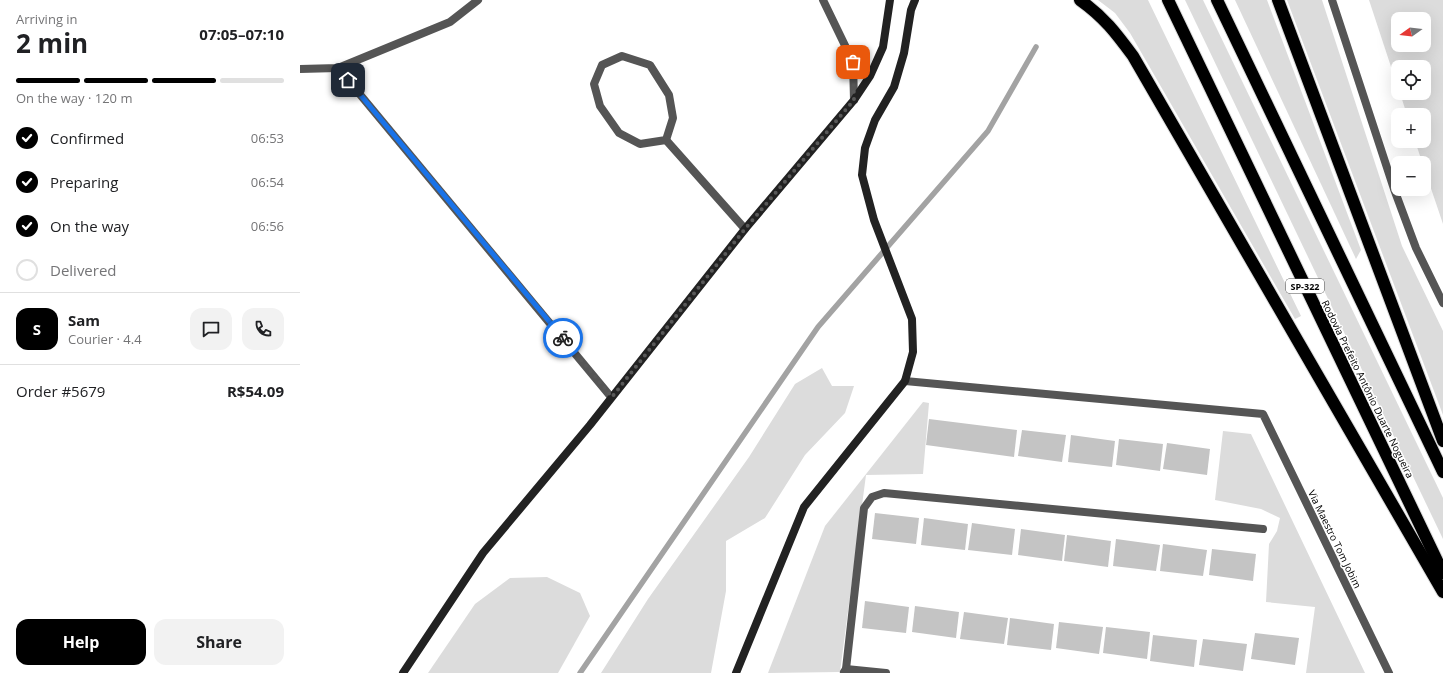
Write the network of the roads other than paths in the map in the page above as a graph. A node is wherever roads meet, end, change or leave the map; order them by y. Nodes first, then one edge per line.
1 (478, 0) edge
2 (823, 0) edge
3 (890, 0) edge
4 (915, 0) edge
5 (1080, 0) edge
6 (1168, 0) edge
7 (1217, 0) edge
8 (1278, 0) edge
9 (1332, 0) edge
10 (338, 68) junction
11 (300, 69) edge
12 (854, 100) junction
13 (666, 140) junction
14 (745, 229) junction
15 (1443, 303) edge
16 (905, 381) junction
17 (612, 397) junction
18 (1443, 441) edge
19 (1443, 472) edge
20 (1263, 529) dead end
21 (1443, 572) edge
22 (1443, 592) edge
23 (844, 671) edge
24 (403, 673) edge
25 (736, 673) edge
26 (886, 673) edge
27 (1389, 673) edge

1 - 10 street
2 - 12 street
3 - 12 main road
4 - 16 main road
5 - 22 highway
6 - 21 highway, Rodovia Prefeito Antônio Duarte Nogueira / SP-322
7 - 19 highway
8 - 18 highway
9 - 15 street
10 - 11 street
10 - 17 street
12 - 14 main road
13 - 13 street
13 - 14 street
14 - 17 main road
16 - 25 main road
16 - 27 street, Via Maestro Tom Jobim
17 - 24 main road
20 - 23 street
23 - 26 street

